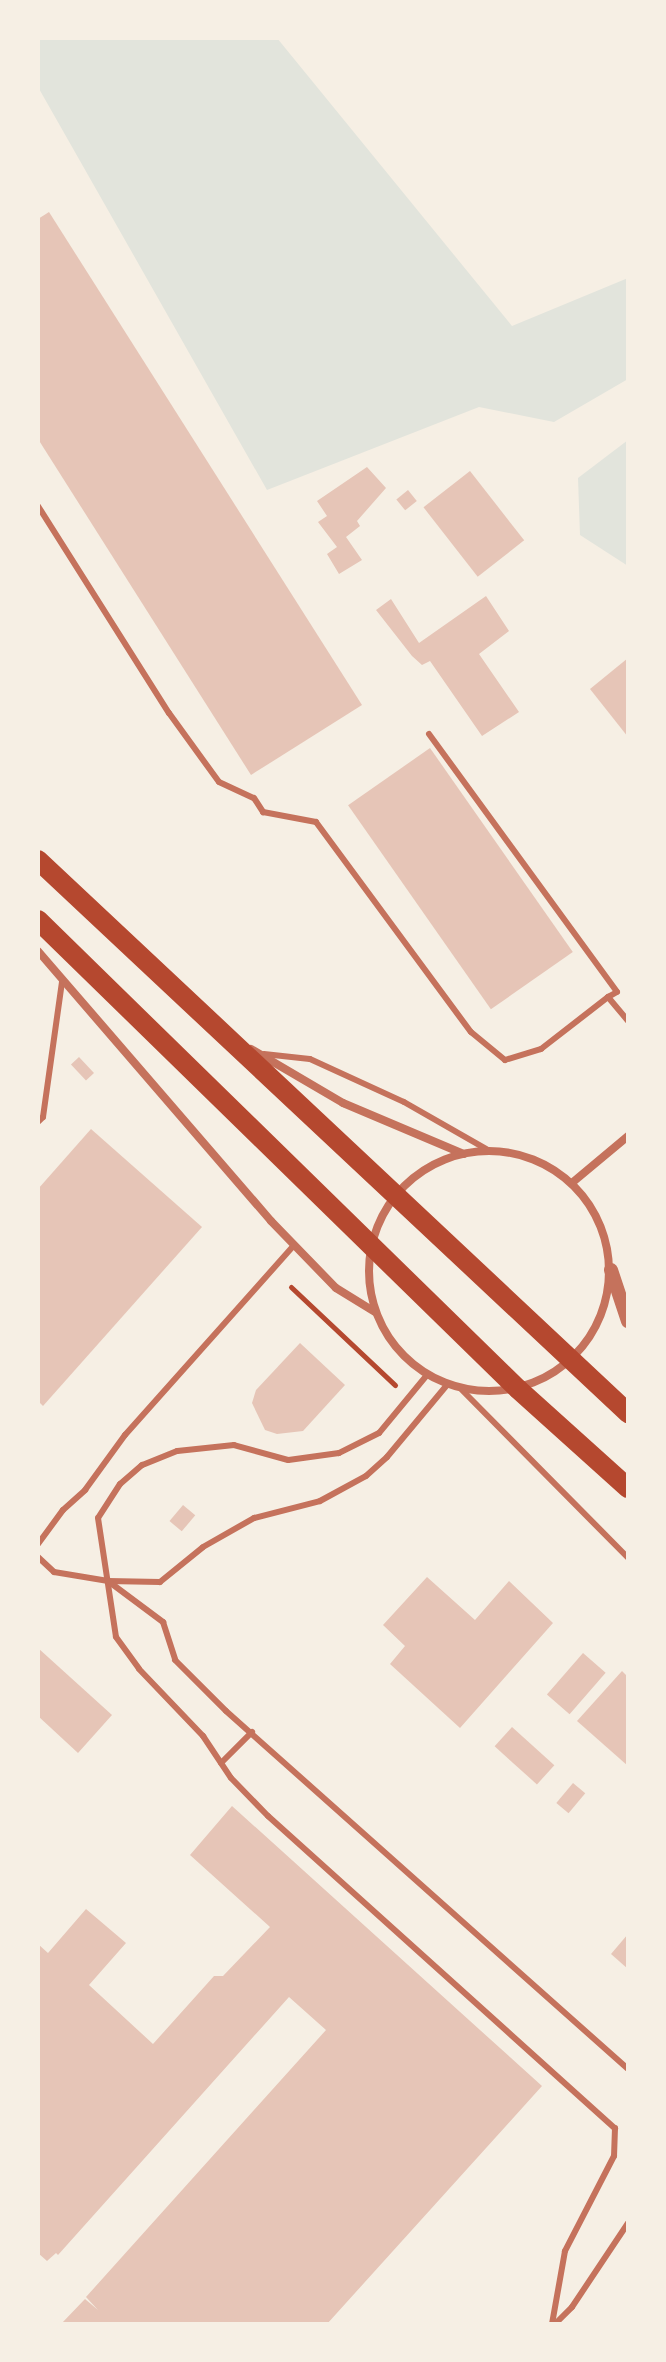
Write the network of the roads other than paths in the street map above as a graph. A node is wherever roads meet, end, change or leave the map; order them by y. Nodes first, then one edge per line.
1 (38, 506) edge
2 (429, 734) dead end
3 (38, 860) edge
4 (38, 920) edge
5 (38, 951) edge
6 (62, 981) junction
7 (608, 997) junction
8 (628, 1021) edge
9 (229, 1036) junction
10 (259, 1054) junction
11 (38, 1122) edge
12 (628, 1136) edge
13 (486, 1149) junction
14 (465, 1154) junction
15 (573, 1182) junction
16 (396, 1193) junction
17 (294, 1245) junction
18 (372, 1246) junction
19 (611, 1270) junction
20 (375, 1312) junction
21 (628, 1321) edge
22 (571, 1360) junction
23 (427, 1375) junction
24 (447, 1385) junction
25 (518, 1389) junction
26 (462, 1390) junction
27 (628, 1413) edge
28 (628, 1488) edge
29 (38, 1544) edge
30 (38, 1557) edge
31 (628, 1558) edge
32 (108, 1581) junction
33 (252, 1732) junction
34 (221, 1763) junction
35 (628, 2069) edge
36 (628, 2223) edge
37 (554, 2324) edge

1 - 7 lane
2 - 7 lane
3 - 9 main road
4 - 18 main road
5 - 6 street
6 - 11 lane
6 - 17 street
7 - 8 lane
9 - 10 street
9 - 16 main road
10 - 13 lane
10 - 14 street
12 - 15 street
13 - 14 street
13 - 15 street
14 - 16 street
15 - 19 street
16 - 18 street
16 - 22 main road
17 - 20 street
17 - 29 lane
18 - 20 street
18 - 25 main road
19 - 21 street
19 - 22 street
20 - 23 street
22 - 25 street
22 - 27 main road
23 - 24 street
23 - 32 lane
24 - 26 street
24 - 32 lane
25 - 26 street
25 - 28 main road
26 - 31 lane
30 - 32 lane
32 - 33 lane
32 - 34 lane
33 - 34 lane
33 - 35 lane
34 - 37 lane
36 - 37 lane

